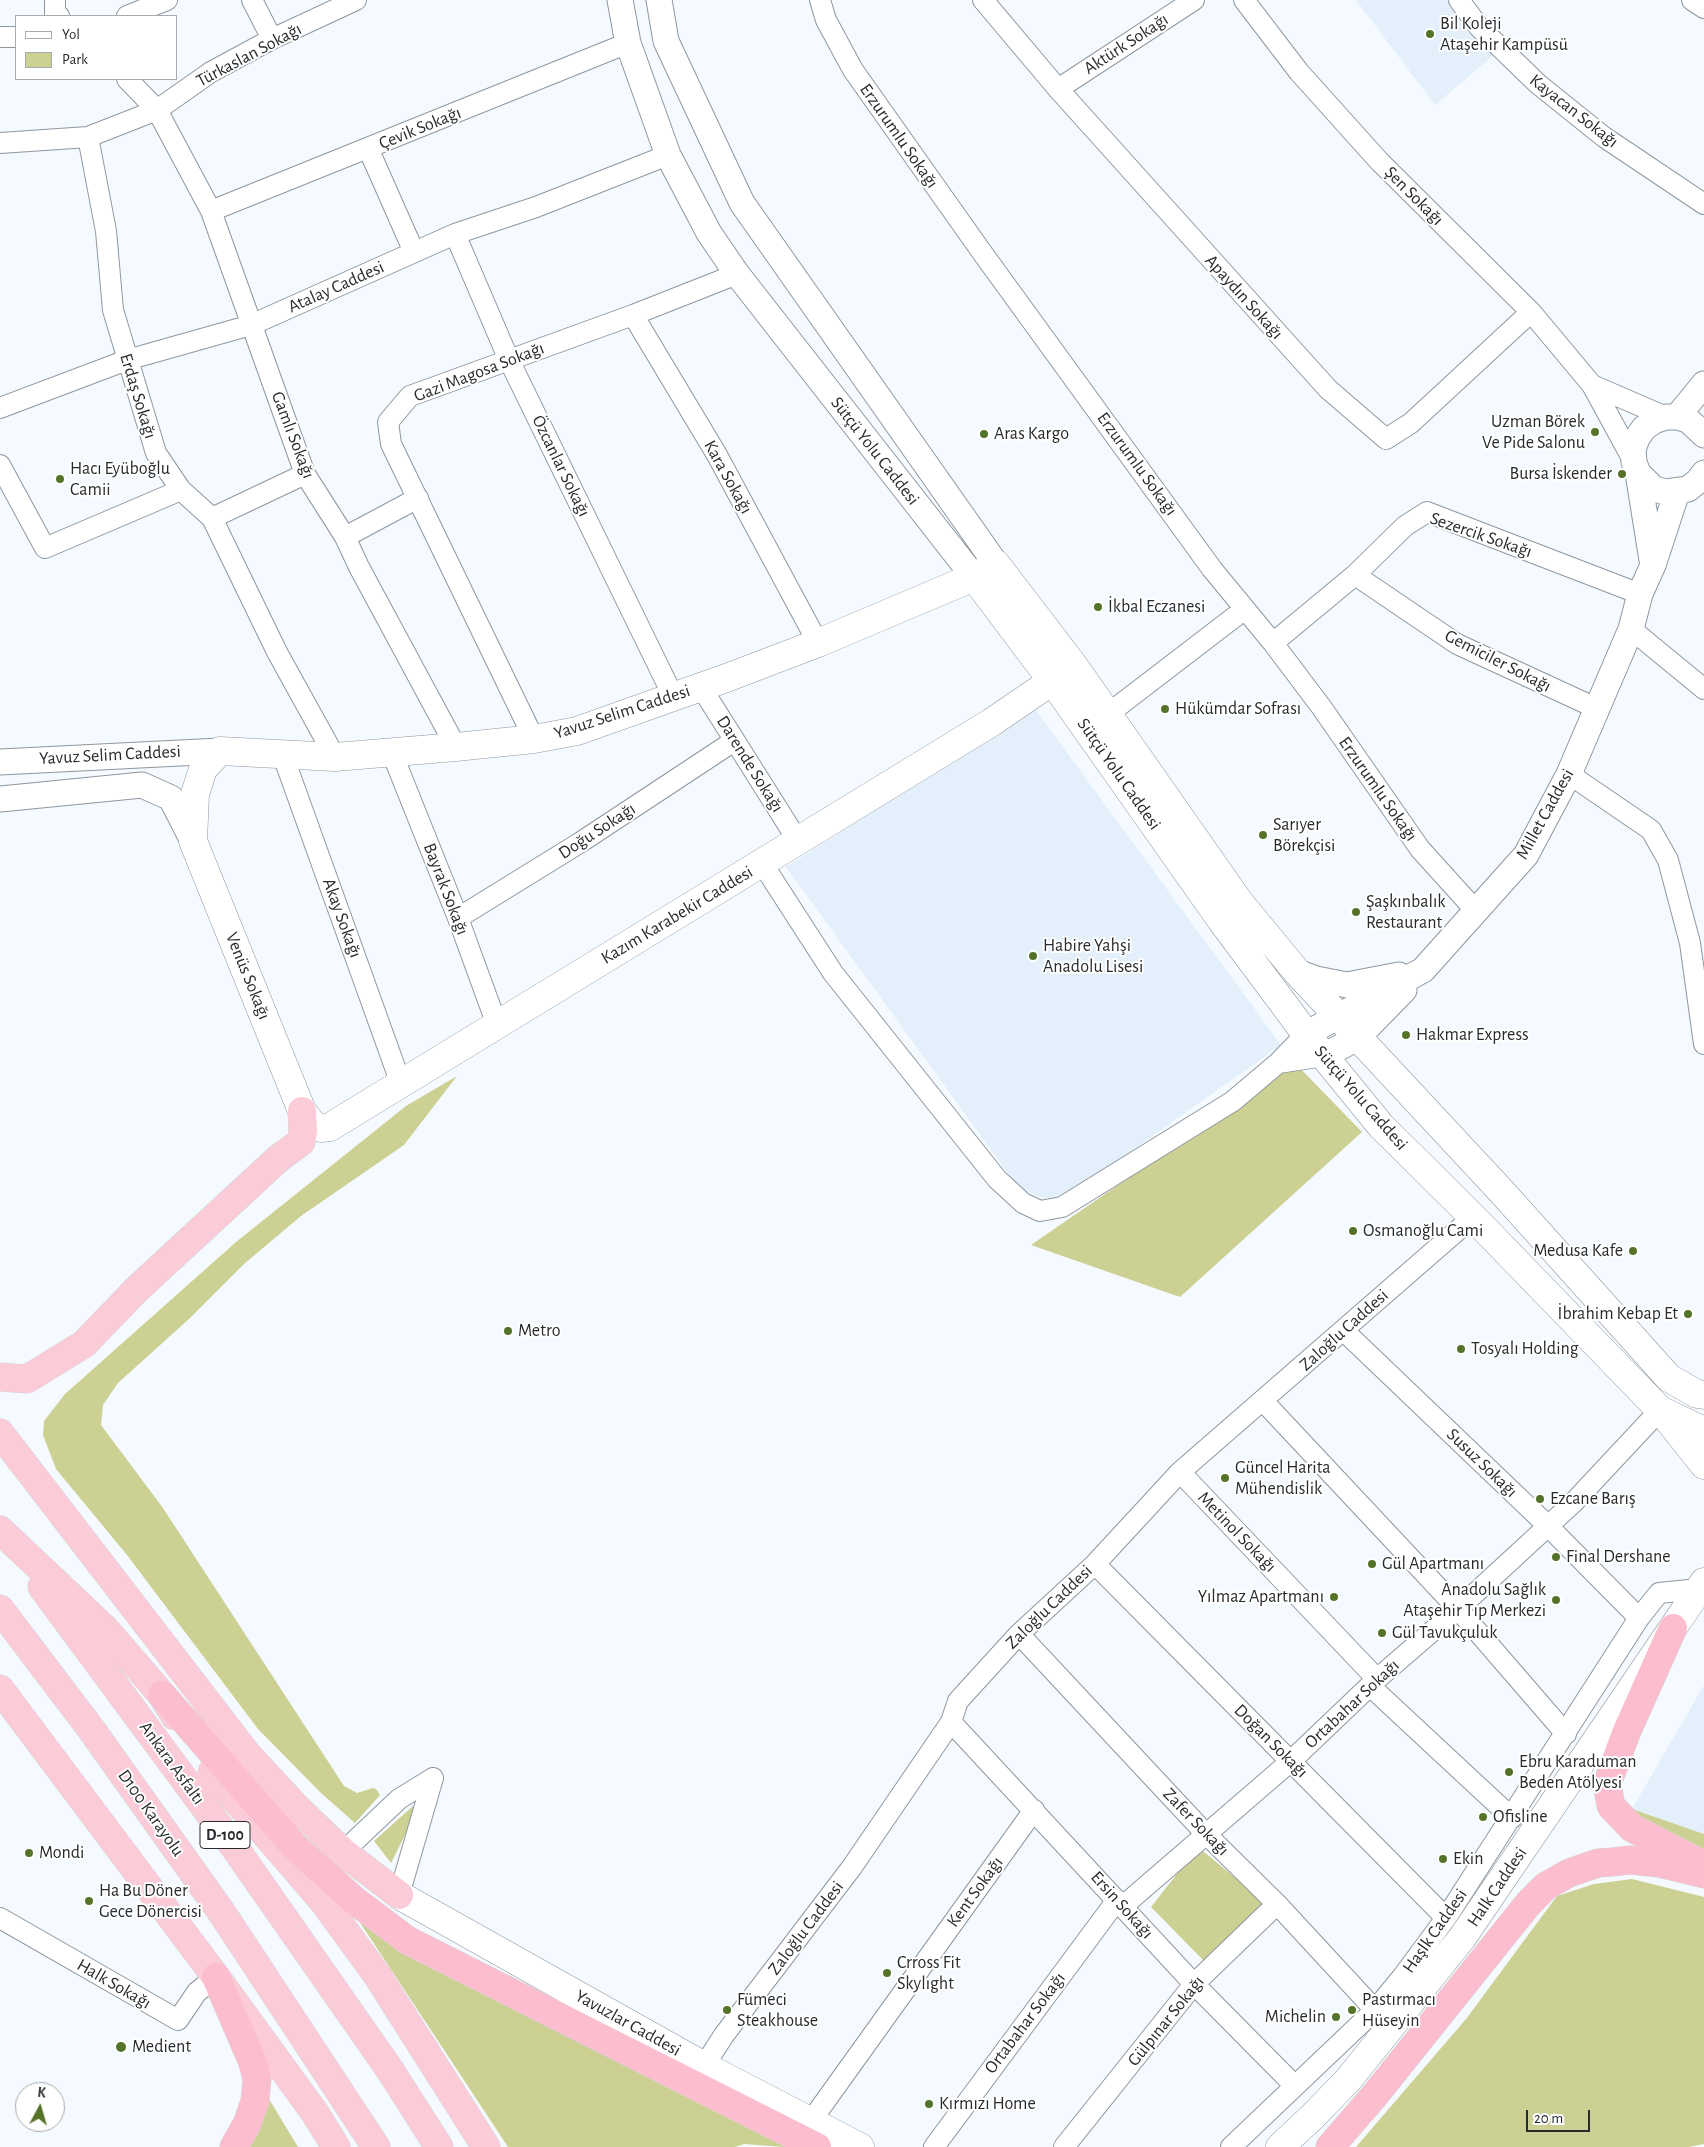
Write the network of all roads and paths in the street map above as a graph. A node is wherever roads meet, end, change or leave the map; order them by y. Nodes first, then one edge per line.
1 (54, 0) edge
2 (167, 0) edge
3 (252, 0) edge
4 (356, 0) edge
5 (611, 0) edge
6 (620, 0) edge
7 (659, 0) edge
8 (820, 0) edge
9 (983, 0) edge
10 (1194, 0) edge
11 (1244, 0) edge
12 (1459, 0) edge
13 (1692, 0) edge
14 (1704, 8) edge
15 (57, 15) edge
16 (130, 15) edge
17 (0, 37) edge
18 (15, 37) edge
19 (272, 39) junction
20 (666, 41) junction
21 (628, 43) junction
22 (128, 80) edge
23 (1058, 89) junction
24 (157, 110) junction
25 (88, 137) junction
26 (0, 143) edge
27 (368, 148) junction
28 (668, 155) junction
29 (1704, 204) edge
30 (211, 211) junction
31 (455, 234) junction
32 (414, 252) junction
33 (737, 274) junction
34 (1531, 312) junction
35 (633, 315) junction
36 (251, 325) junction
37 (127, 360) junction
38 (510, 360) junction
39 (1704, 384) edge
40 (1592, 385) junction
41 (0, 408) edge
42 (1671, 417) junction
43 (1704, 435) edge
44 (0, 465) edge
45 (1636, 468) junction
46 (306, 474) junction
47 (1693, 486) edge
48 (181, 490) junction
49 (418, 498) junction
50 (212, 518) junction
51 (346, 537) junction
52 (1653, 564) junction
53 (985, 570) junction
54 (1355, 575) junction
55 (1640, 594) junction
56 (1245, 608) junction
57 (1630, 629) junction
58 (818, 643) junction
59 (1273, 643) junction
60 (1074, 666) junction
61 (1053, 682) junction
62 (701, 688) junction
63 (1704, 689) edge
64 (673, 696) junction
65 (1596, 708) junction
66 (1108, 714) junction
67 (534, 739) junction
68 (734, 741) junction
69 (456, 747) junction
70 (220, 751) junction
71 (282, 753) junction
72 (392, 753) junction
73 (335, 757) junction
74 (0, 762) edge
75 (1569, 774) junction
76 (0, 799) edge
77 (194, 841) junction
78 (798, 841) junction
79 (762, 863) junction
80 (1477, 912) junction
81 (458, 918) junction
82 (1423, 970) junction
83 (1298, 972) junction
84 (1339, 1016) junction
85 (497, 1025) junction
86 (1306, 1034) junction
87 (1357, 1038) junction
88 (1704, 1044) edge
89 (1324, 1056) junction
90 (1278, 1063) junction
91 (401, 1084) junction
92 (302, 1111) junction
93 (1502, 1192) junction
94 (1473, 1217) junction
95 (1344, 1331) junction
96 (0, 1377) edge
97 (1704, 1395) edge
98 (1264, 1402) junction
99 (1660, 1410) junction
100 (1704, 1431) edge
101 (0, 1433) edge
102 (1704, 1465) edge
103 (1180, 1472) junction
104 (1547, 1525) junction
105 (0, 1530) edge
106 (1095, 1564) junction
107 (1703, 1584) edge
108 (0, 1609) edge
109 (1458, 1609) junction
110 (1639, 1618) junction
111 (1673, 1628) junction
112 (1019, 1634) junction
113 (1374, 1682) junction
114 (0, 1689) edge
115 (162, 1696) junction
116 (951, 1722) junction
117 (1566, 1734) junction
118 (1291, 1761) junction
119 (1034, 1810) junction
120 (1512, 1818) junction
121 (1205, 1833) junction
122 (343, 1852) junction
123 (1704, 1866) edge
124 (1704, 1874) edge
125 (399, 1895) junction
126 (1120, 1903) junction
127 (1277, 1904) junction
128 (0, 1918) edge
129 (1446, 1918) junction
130 (216, 1978) junction
131 (1194, 1984) junction
132 (1375, 2010) junction
133 (704, 2066) junction
134 (1295, 2086) junction
135 (814, 2134) edge
136 (234, 2147) edge
137 (336, 2147) edge
138 (376, 2147) edge
139 (439, 2147) edge
140 (486, 2147) edge
141 (860, 2147) edge
142 (934, 2147) edge
143 (1064, 2147) edge
144 (1232, 2147) edge
145 (1280, 2147) edge
146 (1330, 2147) edge

1 - 15 street
2 - 16 street
3 - 19 street
4 - 19 street, Türkaslan Sokağı
5 - 21 street, Sütçü Yolu Caddesi
6 - 21 street, Sütçü Yolu Caddesi
7 - 20 street, Sütçü Yolu Caddesi
8 - 56 street, Erzurumlu Sokağı
9 - 23 street, Apaydın Sokağı
10 - 23 street, Aktürk Sokağı
11 - 34 street, Şen Sokağı
12 - 29 street, Kayacan Sokağı
13 - 14 street
17 - 18 street
19 - 24 street, Türkaslan Sokağı
20 - 21 street
20 - 53 street, Sütçü Yolu Caddesi
21 - 27 street, Çevik Sokağı
21 - 28 street, Sütçü Yolu Caddesi
22 - 24 street, Gamlı Sokağı
23 - 34 street, Apaydın Sokağı
24 - 25 street, Türkaslan Sokağı
24 - 30 street, Gamlı Sokağı
25 - 26 street, Türkaslan Sokağı
25 - 37 street, Erdaş Sokağı
27 - 30 street, Çevik Sokağı
27 - 32 street
28 - 31 street, Atalay Caddesi
28 - 33 street, Sütçü Yolu Caddesi
30 - 36 street, Gamlı Sokağı
31 - 32 street, Atalay Caddesi
31 - 38 street, Özcanlar Sokağı
32 - 36 street, Atalay Caddesi
33 - 35 street, Gazi Magosa Sokağı
33 - 53 street, Sütçü Yolu Caddesi
34 - 40 street, Şen Sokağı
35 - 38 street, Gazi Magosa Sokağı
35 - 58 street, Kara Sokağı
36 - 37 street, Atalay Caddesi
36 - 46 street, Gamlı Sokağı
37 - 41 street, Atalay Caddesi
37 - 48 street, Erdaş Sokağı
38 - 49 street, Gazi Magosa Sokağı
38 - 64 street, Özcanlar Sokağı
39 - 42 street
40 - 42 street, Şen Sokağı
40 - 45 street, Şen Sokağı
42 - 43 street
42 - 45 street
44 - 48 street
45 - 47 street
45 - 52 street
46 - 50 street
46 - 51 street, Gamlı Sokağı
47 - 52 street, Millet Caddesi
48 - 50 street, Erdaş Sokağı
49 - 51 street
49 - 67 street, Gazi Magosa Sokağı
50 - 73 street, Erdaş Sokağı
51 - 69 street, Gamlı Sokağı
52 - 55 street, Millet Caddesi
53 - 58 main road, Yavuz Selim Caddesi
53 - 60 main road, Sütçü Yolu Caddesi
53 - 61 main road, Sütçü Yolu Caddesi
54 - 55 street, Sezercik Sokağı
54 - 59 street, Sezercik Sokağı
54 - 65 street, Gemiciler Sokağı
55 - 57 street, Millet Caddesi
56 - 59 street, Erzurumlu Sokağı
56 - 66 street
57 - 63 street
57 - 65 street, Millet Caddesi
58 - 62 main road, Yavuz Selim Caddesi
59 - 80 street, Erzurumlu Sokağı
60 - 61 main road, Kazım Karabekir Caddesi
60 - 66 main road, Sütçü Yolu Caddesi
61 - 78 main road, Kazım Karabekir Caddesi
61 - 86 main road, Sütçü Yolu Caddesi
62 - 64 main road, Yavuz Selim Caddesi
62 - 68 street, Darende Sokağı
64 - 67 main road, Yavuz Selim Caddesi
65 - 75 street, Millet Caddesi
66 - 83 main road, Sütçü Yolu Caddesi
67 - 69 main road, Yavuz Selim Caddesi
68 - 78 street, Darende Sokağı
68 - 81 street, Doğu Sokağı
69 - 72 main road, Yavuz Selim Caddesi
70 - 71 main road, Yavuz Selim Caddesi
70 - 74 street, Yavuz Selim Caddesi
70 - 77 main road, Yavuz Selim Caddesi
71 - 73 main road, Yavuz Selim Caddesi
71 - 91 street, Akay Sokağı
72 - 73 main road, Yavuz Selim Caddesi
72 - 81 street, Bayrak Sokağı
75 - 80 street, Millet Caddesi
75 - 88 street
76 - 77 street, Yavuz Selim Caddesi
77 - 92 main road, Venüs Sokağı
78 - 79 main road, Kazım Karabekir Caddesi
79 - 85 main road, Kazım Karabekir Caddesi
79 - 90 street
80 - 82 street, Millet Caddesi
81 - 85 street, Bayrak Sokağı
82 - 83 street
82 - 84 street, Millet Caddesi
82 - 87 street
83 - 84 main road, Sütçü Yolu Caddesi
84 - 86 street, Millet Caddesi
84 - 87 main road, Sütçü Yolu Caddesi
85 - 91 main road, Kazım Karabekir Caddesi
86 - 89 main road, Sütçü Yolu Caddesi
86 - 90 street
87 - 89 street
87 - 93 main road, Sütçü Yolu Caddesi
89 - 90 street
89 - 94 main road, Sütçü Yolu Caddesi
91 - 92 main road, Kazım Karabekir Caddesi
92 - 96 highway
93 - 94 main road
93 - 97 main road, Sütçü Yolu Caddesi
94 - 95 street, Zaloğlu Caddesi
94 - 99 main road, Sütçü Yolu Caddesi
95 - 98 street, Zaloğlu Caddesi
95 - 104 street, Susuz Sokağı
98 - 103 street, Zaloğlu Caddesi
98 - 109 street
99 - 100 main road, Sütçü Yolu Caddesi
99 - 102 main road
99 - 104 street, Ortabahar Sokağı
101 - 122 highway
103 - 106 street, Zaloğlu Caddesi
103 - 113 street, Metinol Sokağı
104 - 109 street, Ortabahar Sokağı
104 - 110 street, Susuz Sokağı
105 - 115 highway
105 - 139 highway, Ankara Asfaltı / D-100
106 - 112 street, Zaloğlu Caddesi
106 - 118 street, Doğan Sokağı
107 - 110 street, Haşlk Caddesi
107 - 111 main road, Halk Caddesi
108 - 138 highway, D100 Karayolu / D-100
109 - 113 street, Ortabahar Sokağı
109 - 117 street
110 - 117 street, Haşlk Caddesi
111 - 123 highway
111 - 145 main road, Halk Caddesi
112 - 116 street, Zaloğlu Caddesi
112 - 121 street, Zafer Sokağı
113 - 118 street, Ortabahar Sokağı
113 - 120 street, Metinol Sokağı
114 - 130 highway
115 - 135 highway
115 - 140 highway
116 - 119 street, Ersin Sokağı
116 - 133 street, Zaloğlu Caddesi
117 - 120 street, Haşlk Caddesi
118 - 121 street, Ortabahar Sokağı
118 - 129 street, Doğan Sokağı
119 - 126 street, Ersin Sokağı
119 - 135 street, Kent Sokağı
120 - 129 street, Haşlk Caddesi
121 - 126 street, Ortabahar Sokağı
121 - 127 street, Zafer Sokağı
122 - 125 highway
122 - 125 street
124 - 146 highway
125 - 133 main road, Yavuzlar Caddesi
126 - 131 street, Ersin Sokağı
126 - 142 street, Ortabahar Sokağı
127 - 131 street, Gülpınar Sokağı
127 - 132 street, Zafer Sokağı
128 - 130 street, Halk Sokağı
129 - 132 street, Haşlk Caddesi
130 - 136 highway
130 - 137 highway
131 - 134 street, Ersin Sokağı
131 - 143 street, Gülpınar Sokağı
132 - 134 street, Haşlk Caddesi
133 - 135 main road, Yavuzlar Caddesi
134 - 144 street, Haşlk Caddesi
135 - 141 main road, Yavuzlar Caddesi

